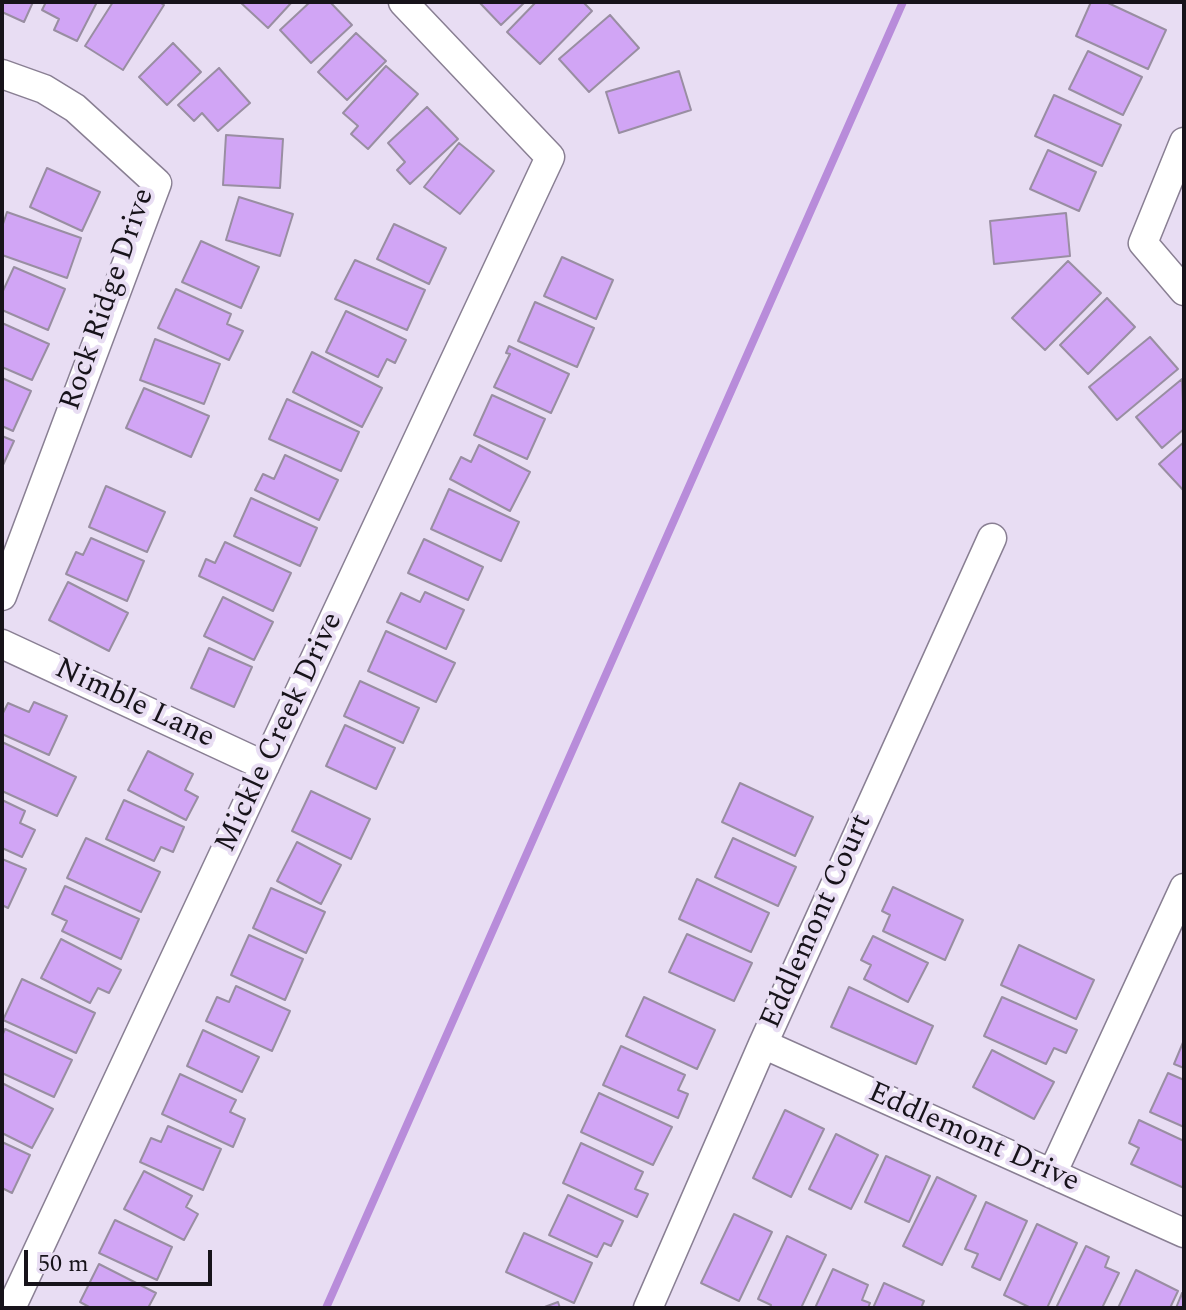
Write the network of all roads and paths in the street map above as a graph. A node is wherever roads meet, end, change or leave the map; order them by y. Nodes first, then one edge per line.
1 (403, 2) edge
2 (2, 74) edge
3 (1184, 142) edge
4 (1184, 291) edge
5 (992, 538) dead end
6 (2, 596) edge
7 (2, 644) edge
8 (265, 766) junction
9 (1184, 888) edge
10 (763, 1044) junction
11 (1052, 1174) junction
12 (1184, 1233) edge
13 (11, 1308) edge
14 (648, 1308) edge

1 - 8 street, Mickle Creek Drive
2 - 6 street, Rock Ridge Drive
3 - 4 street
5 - 10 street, Eddlemont Court
7 - 8 street, Nimble Lane
8 - 13 street, Mickle Creek Drive
9 - 11 street
10 - 11 street, Eddlemont Drive
10 - 14 street, Eddlemont Court
11 - 12 street, Eddlemont Drive

